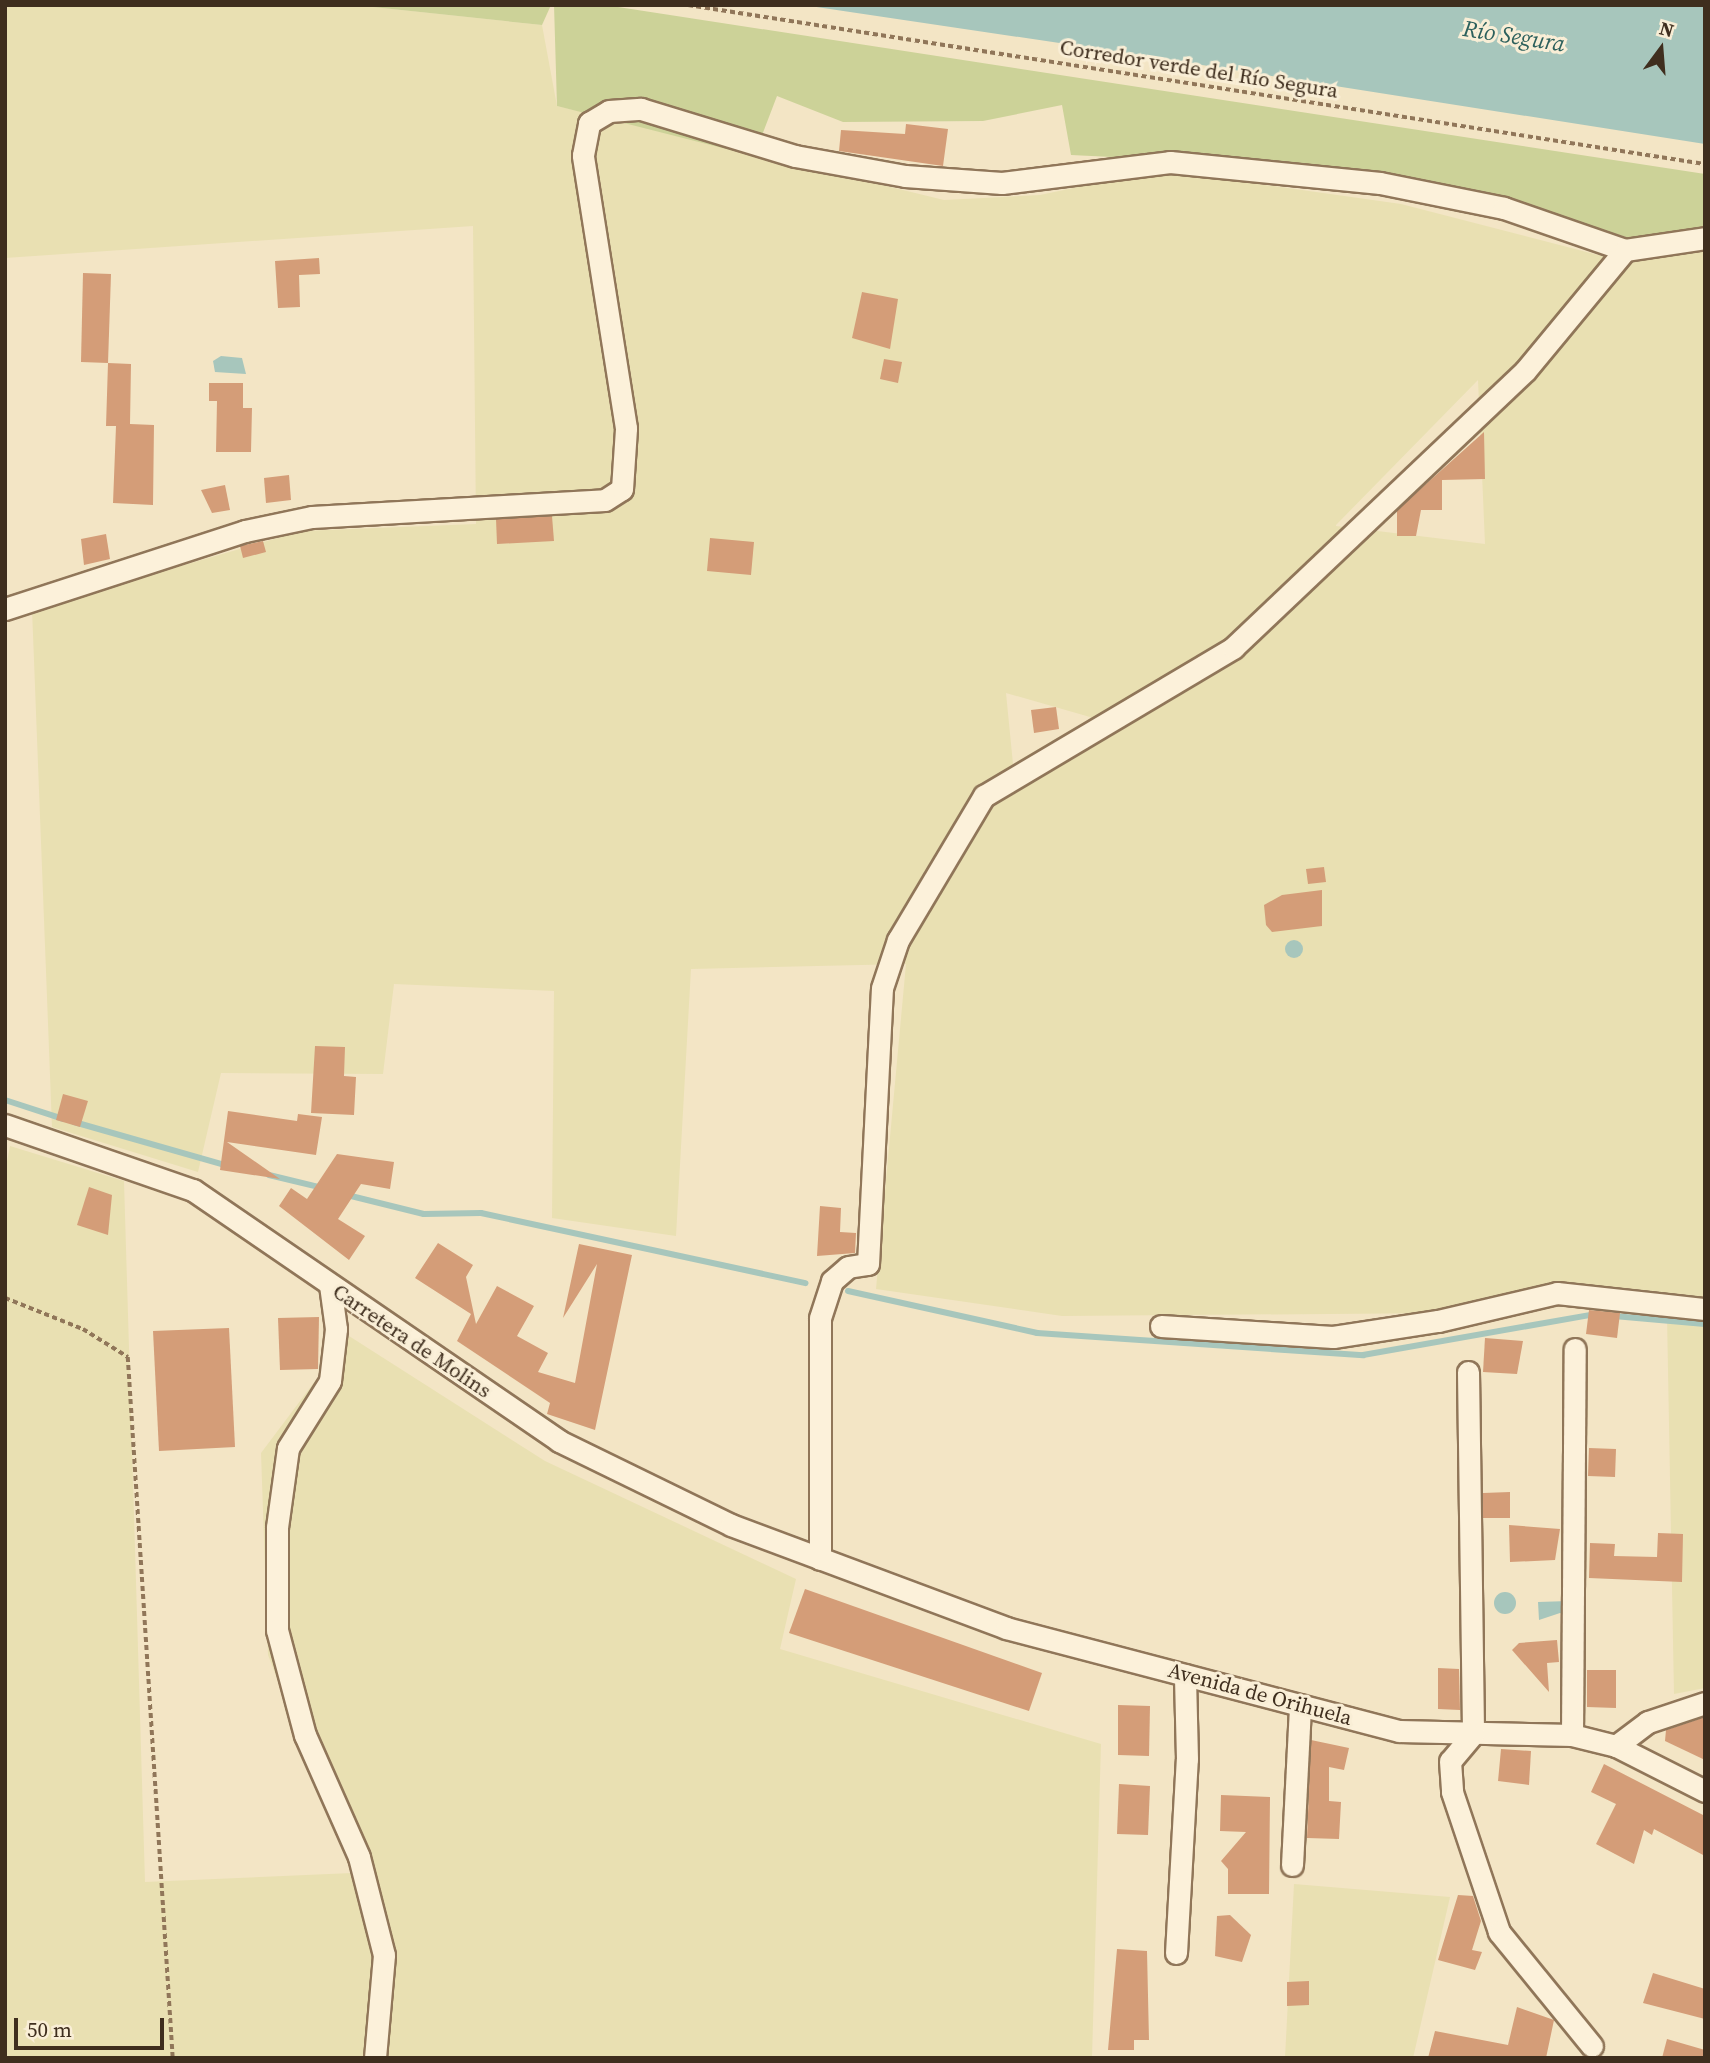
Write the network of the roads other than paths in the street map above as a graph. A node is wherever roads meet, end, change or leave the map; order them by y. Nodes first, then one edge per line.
1 (1705, 237) edge
2 (1625, 250) junction
3 (5, 609) edge
4 (5, 1125) edge
5 (330, 1285) junction
6 (1705, 1309) edge
7 (1161, 1326) dead end
8 (1575, 1349) dead end
9 (1468, 1371) dead end
10 (820, 1559) junction
11 (1185, 1675) junction
12 (1705, 1703) edge
13 (1300, 1705) junction
14 (1473, 1734) junction
15 (1572, 1735) junction
16 (1616, 1746) junction
17 (1705, 1791) edge
18 (1292, 1866) dead end
19 (1176, 1953) dead end
20 (1592, 2046) dead end
21 (374, 2058) edge

1 - 2 street
2 - 3 street
2 - 10 street
4 - 5 street, Carretera de Molins
5 - 10 street, Carretera de Molins
5 - 21 street
6 - 7 street
8 - 15 street
9 - 14 street
10 - 11 street, Avenida de Orihuela
11 - 13 street, Avenida de Orihuela
11 - 19 street
12 - 16 street
13 - 14 street, Avenida de Orihuela
13 - 18 street
14 - 15 street, Avenida de Orihuela
14 - 20 street
15 - 16 street, Avenida de Orihuela
16 - 17 street, Avenida de Orihuela

